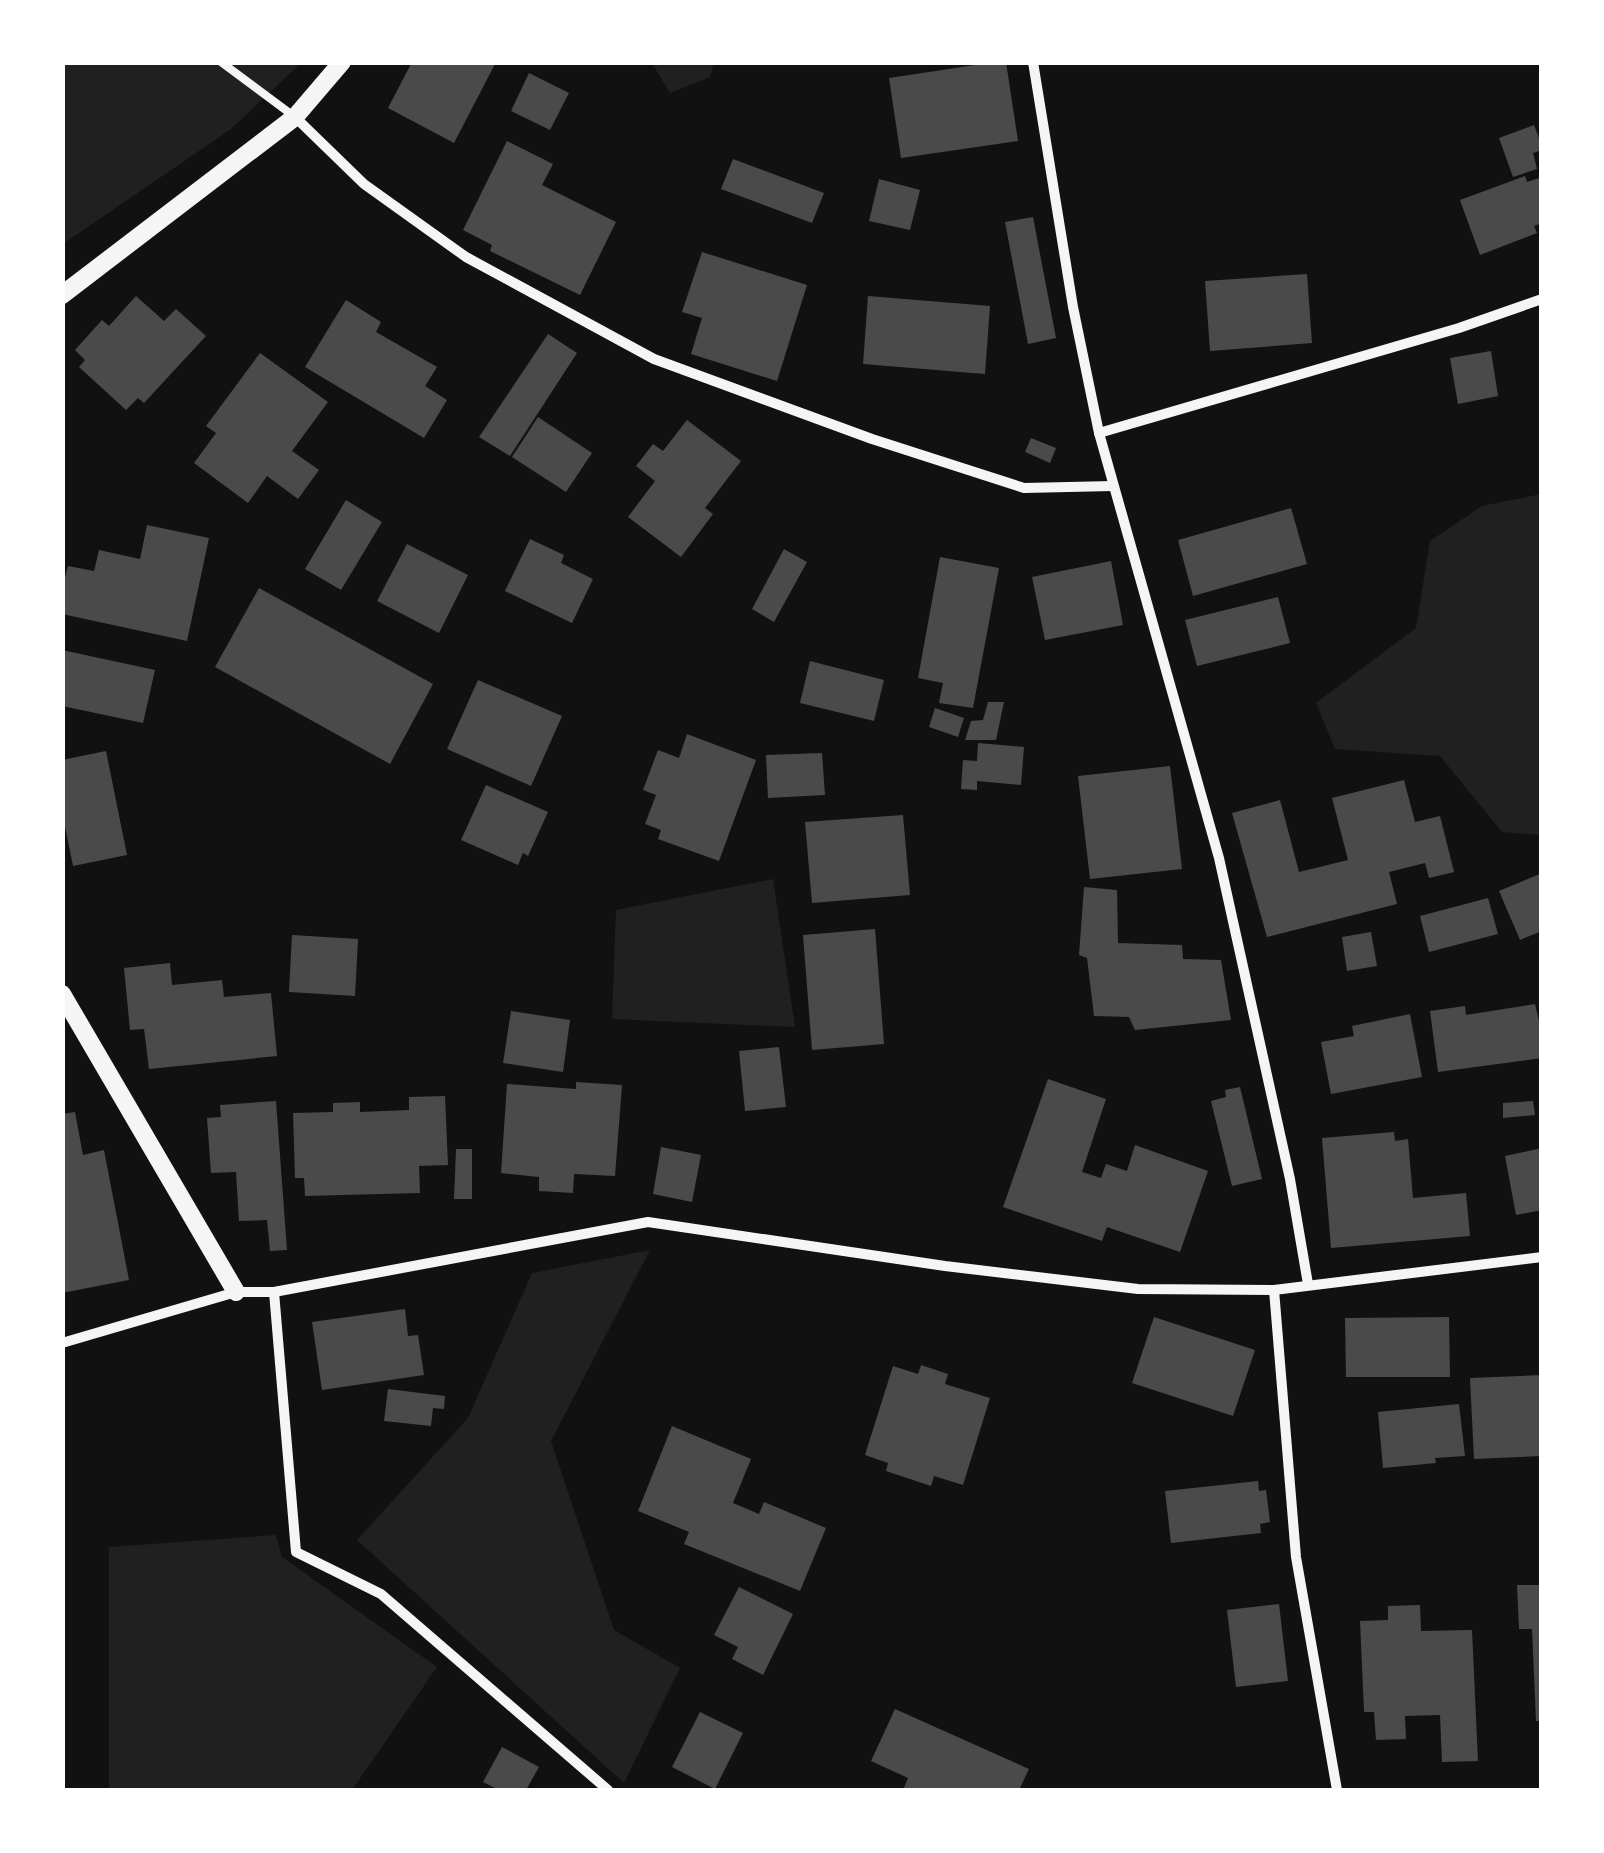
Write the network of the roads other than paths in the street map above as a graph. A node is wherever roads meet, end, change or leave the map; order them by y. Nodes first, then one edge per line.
1 (221, 62) edge
2 (342, 62) edge
3 (1034, 62) edge
4 (295, 117) junction
5 (62, 295) edge
6 (1542, 299) edge
7 (1099, 433) junction
8 (1113, 486) junction
9 (62, 994) edge
10 (1542, 1256) edge
11 (1308, 1284) junction
12 (1274, 1290) junction
13 (236, 1292) junction
14 (274, 1292) junction
15 (62, 1344) edge
16 (608, 1790) edge
17 (1337, 1790) edge

1 - 4 lane
2 - 4 street
3 - 7 street
4 - 5 street
4 - 8 street
6 - 7 street
7 - 8 street
8 - 11 street
9 - 13 street
10 - 11 street
11 - 12 street
12 - 14 street
12 - 17 street
13 - 14 street
13 - 15 street
14 - 16 street

